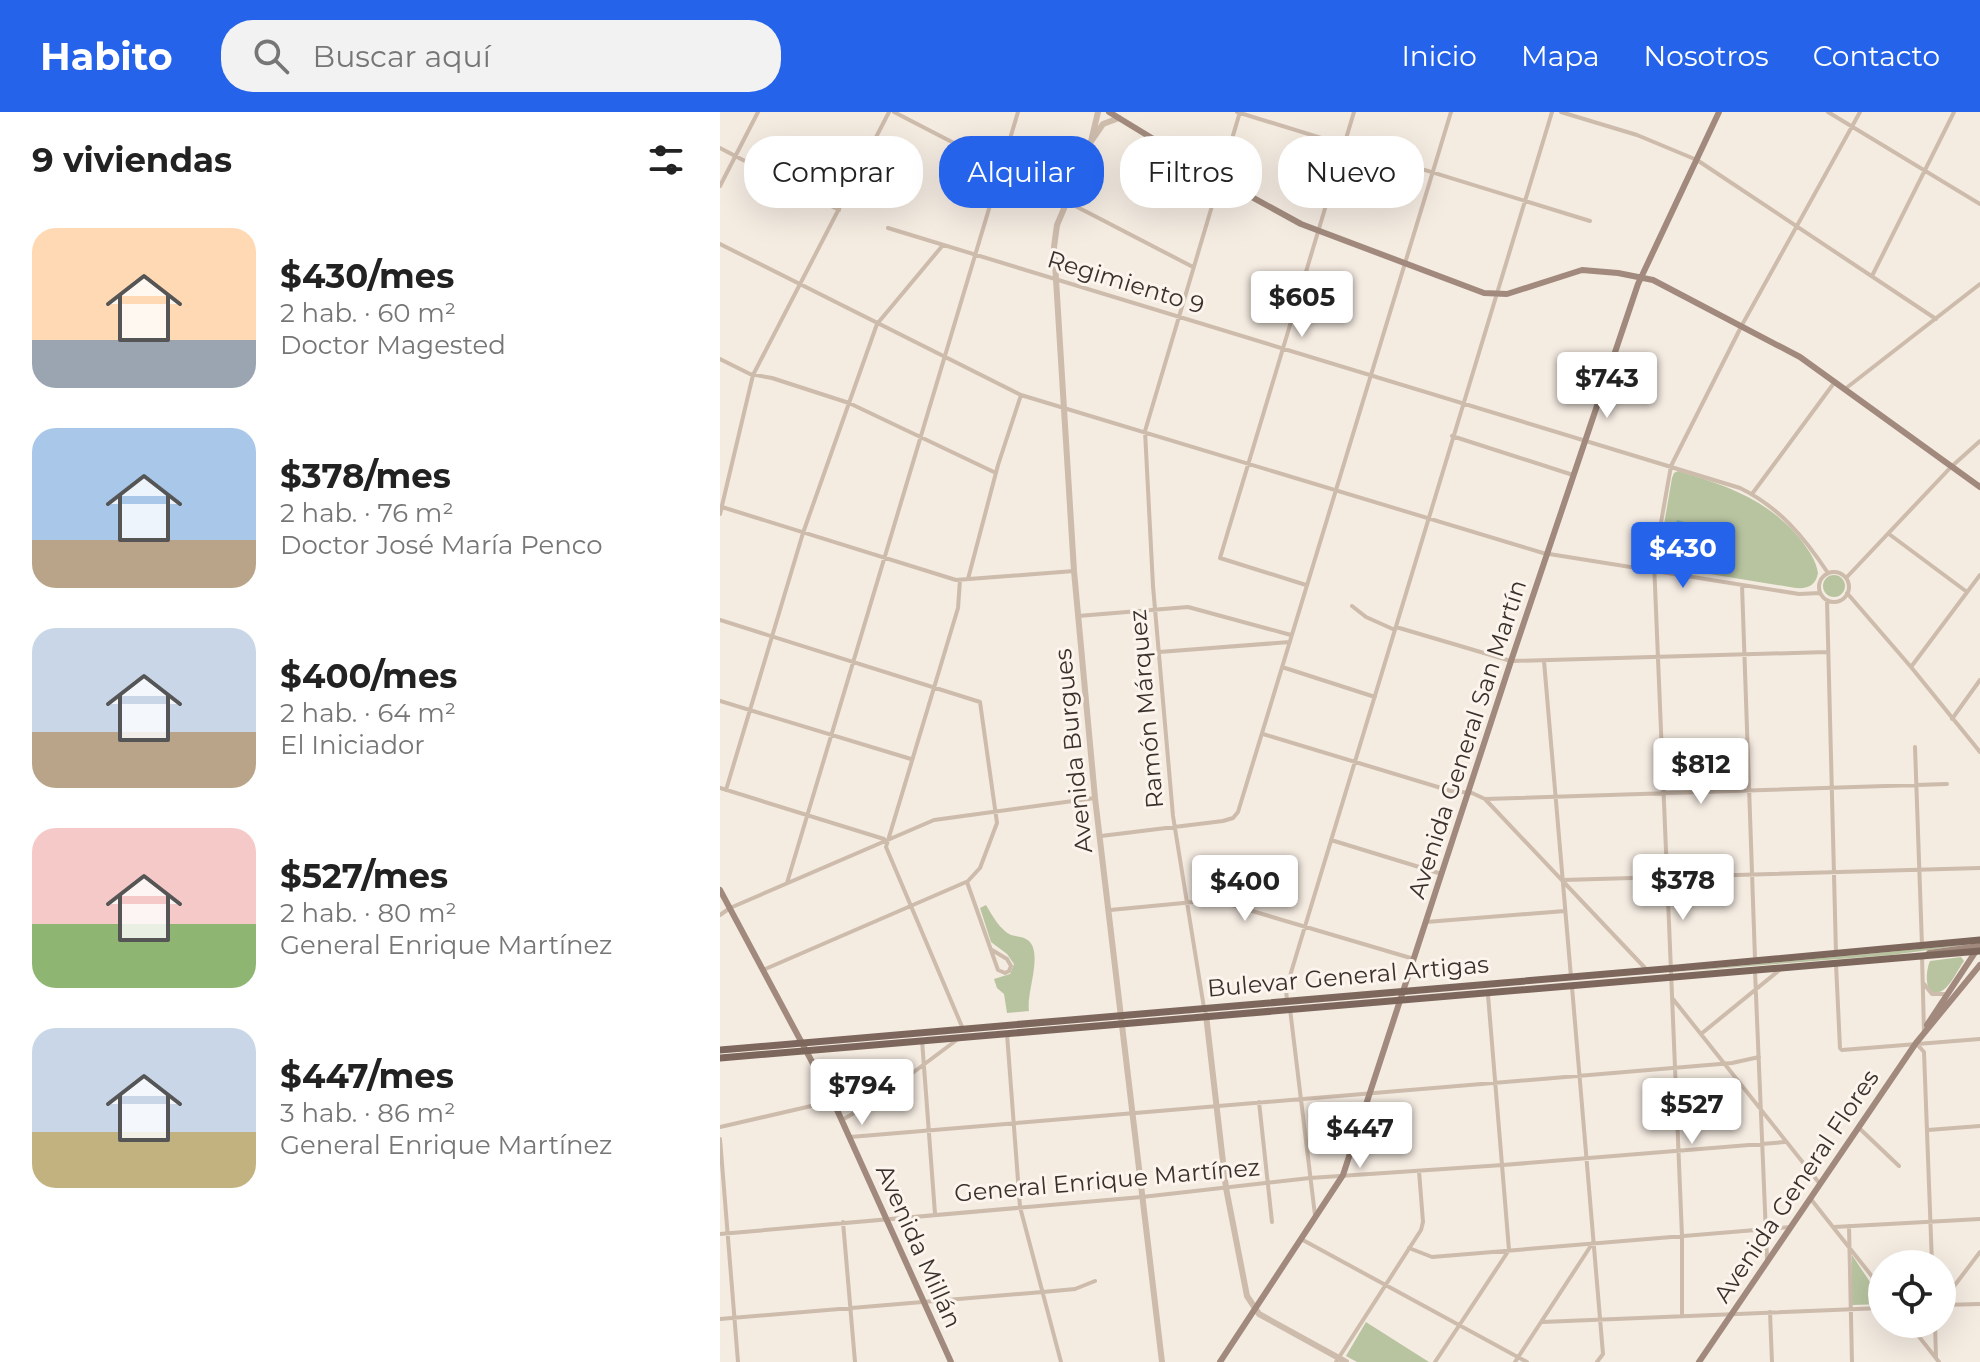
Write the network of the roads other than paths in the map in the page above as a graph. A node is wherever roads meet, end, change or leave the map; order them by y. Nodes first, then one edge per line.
1 (758, 112) edge
2 (892, 112) edge
3 (1018, 112) edge
4 (1098, 112) edge
5 (1109, 112) edge
6 (1239, 112) edge
7 (1354, 112) edge
8 (1451, 112) edge
9 (1552, 112) edge
10 (1561, 112) edge
11 (1719, 112) edge
12 (1828, 112) edge
13 (1860, 112) edge
14 (1954, 112) edge
15 (1119, 118) junction
16 (1853, 126) junction
17 (940, 136) edge
18 (1011, 136) edge
19 (1093, 136) edge
20 (1095, 136) edge
21 (1149, 136) edge
22 (1232, 136) edge
23 (1313, 136) edge
24 (1347, 136) edge
25 (720, 148) edge
26 (735, 156) junction
27 (1697, 160) junction
28 (1424, 171) edge
29 (1926, 172) junction
30 (1432, 173) junction
31 (720, 186) edge
32 (1262, 201) edge
33 (1524, 201) junction
34 (1980, 204) edge
35 (988, 208) edge
36 (1065, 208) edge
37 (1080, 208) edge
38 (1210, 208) edge
39 (1326, 208) edge
40 (839, 210) junction
41 (1590, 221) dead end
42 (1797, 225) junction
43 (888, 228) dead end
44 (1319, 231) junction
45 (720, 244) edge
46 (943, 245) junction
47 (974, 255) junction
48 (1404, 264) junction
49 (1193, 267) junction
50 (1873, 275) junction
51 (1641, 276) junction
52 (1056, 280) junction
53 (1980, 284) edge
54 (800, 286) junction
55 (1496, 295) junction
56 (1178, 317) junction
57 (1936, 319) junction
58 (877, 324) junction
59 (1742, 325) junction
60 (1283, 349) junction
61 (943, 358) junction
62 (720, 359) edge
63 (753, 375) junction
64 (1372, 375) junction
65 (1834, 382) junction
66 (1845, 389) junction
67 (1021, 395) junction
68 (1463, 402) junction
69 (849, 403) junction
70 (1064, 408) junction
71 (1145, 431) junction
72 (1452, 436) junction
73 (920, 437) junction
74 (1585, 439) junction
75 (1980, 441) edge
76 (1248, 462) junction
77 (1671, 466) junction
78 (1951, 467) junction
79 (996, 473) junction
80 (1573, 475) junction
81 (1980, 487) edge
82 (1337, 489) junction
83 (1752, 494) junction
84 (722, 507) edge
85 (720, 514) edge
86 (1428, 516) junction
87 (803, 533) junction
88 (1889, 534) junction
89 (1547, 554) junction
90 (884, 558) junction
91 (1074, 571) junction
92 (1654, 571) junction
93 (1828, 573) junction
94 (1980, 575) edge
95 (1846, 578) junction
96 (968, 579) junction
97 (960, 580) junction
98 (1306, 585) junction
99 (1742, 585) junction
100 (1967, 592) junction
101 (1820, 593) junction
102 (1847, 593) junction
103 (1827, 600) junction
104 (1352, 606) dead end
105 (1155, 609) junction
106 (1078, 616) junction
107 (720, 620) edge
108 (1395, 628) junction
109 (1292, 635) junction
110 (772, 637) junction
111 (1290, 642) junction
112 (1159, 652) junction
113 (1827, 652) junction
114 (1744, 655) junction
115 (1658, 658) junction
116 (1511, 661) junction
117 (1544, 661) junction
118 (853, 662) junction
119 (1282, 667) junction
120 (1911, 667) junction
121 (1980, 680) edge
122 (933, 687) junction
123 (1375, 697) junction
124 (720, 701) edge
125 (750, 710) junction
126 (1952, 719) junction
127 (831, 734) junction
128 (1263, 734) junction
129 (1915, 747) dead end
130 (1980, 752) edge
131 (911, 759) junction
132 (1354, 761) junction
133 (1947, 784) dead end
134 (1916, 785) junction
135 (1831, 787) junction
136 (723, 789) edge
137 (1749, 790) junction
138 (1467, 793) junction
139 (1665, 793) junction
140 (1556, 797) junction
141 (1095, 798) junction
142 (1485, 799) junction
143 (996, 812) junction
144 (807, 815) junction
145 (1175, 827) junction
146 (1100, 836) junction
147 (887, 840) junction
148 (1331, 840) junction
149 (1980, 868) edge
150 (1918, 869) junction
151 (1834, 871) junction
152 (1442, 874) junction
153 (1752, 874) junction
154 (1668, 877) junction
155 (1563, 880) junction
156 (967, 882) junction
157 (787, 883) junction
158 (720, 890) edge
159 (1187, 901) junction
160 (912, 906) junction
161 (730, 908) junction
162 (1108, 911) junction
163 (1565, 911) junction
164 (720, 915) edge
165 (1426, 922) junction
166 (1305, 927) junction
167 (1922, 946) junction
168 (1979, 947) edge
169 (992, 950) junction
170 (1922, 956) junction
171 (1836, 958) junction
172 (1414, 959) junction
173 (1755, 965) junction
174 (1980, 965) edge
175 (1784, 967) junction
176 (763, 970) junction
177 (1647, 971) junction
178 (1670, 973) junction
179 (1571, 981) junction
180 (1922, 982) junction
181 (1756, 991) junction
182 (1487, 992) junction
183 (1946, 994) junction
184 (1402, 995) junction
185 (1671, 997) junction
186 (1288, 1005) junction
187 (1205, 1012) junction
188 (1122, 1019) junction
189 (1924, 1031) junction
190 (962, 1033) junction
191 (1007, 1033) junction
192 (1701, 1034) junction
193 (1980, 1039) edge
194 (922, 1040) junction
195 (803, 1042) junction
196 (1916, 1043) junction
197 (720, 1050) edge
198 (807, 1051) junction
199 (1759, 1057) junction
200 (720, 1058) edge
201 (1723, 1063) junction
202 (923, 1065) junction
203 (1674, 1067) junction
204 (1579, 1075) junction
205 (1495, 1082) junction
206 (1370, 1093) junction
207 (1302, 1099) junction
208 (833, 1101) junction
209 (1259, 1102) junction
210 (1216, 1106) junction
211 (1761, 1110) junction
212 (1132, 1113) junction
213 (842, 1120) junction
214 (1014, 1124) junction
215 (1980, 1126) edge
216 (720, 1127) edge
217 (1858, 1127) junction
218 (1928, 1130) junction
219 (929, 1131) junction
220 (850, 1137) junction
221 (720, 1139) edge
222 (1785, 1142) junction
223 (1763, 1144) junction
224 (1678, 1152) junction
225 (1588, 1158) junction
226 (1503, 1165) junction
227 (1899, 1166) dead end
228 (1419, 1171) junction
229 (1343, 1175) junction
230 (1310, 1178) junction
231 (1268, 1183) junction
232 (1820, 1184) junction
233 (1226, 1188) junction
234 (1142, 1197) junction
235 (1810, 1198) junction
236 (1020, 1207) junction
237 (935, 1214) junction
238 (1315, 1217) junction
239 (887, 1218) junction
240 (1980, 1219) edge
241 (1930, 1221) junction
242 (843, 1222) junction
243 (1272, 1222) dead end
244 (1849, 1226) junction
245 (1791, 1227) junction
246 (1834, 1227) junction
247 (1767, 1229) junction
248 (728, 1233) junction
249 (720, 1234) edge
250 (1682, 1236) junction
251 (1301, 1239) junction
252 (1594, 1242) junction
253 (1849, 1247) junction
254 (1409, 1248) junction
255 (1509, 1250) junction
256 (1931, 1250) edge
257 (1980, 1252) edge
258 (1768, 1261) junction
259 (1868, 1271) edge
260 (1095, 1281) dead end
261 (1385, 1285) junction
262 (1956, 1285) edge
263 (1043, 1292) junction
264 (924, 1302) junction
265 (1956, 1304) edge
266 (1980, 1304) edge
267 (850, 1307) junction
268 (1868, 1308) edge
269 (1255, 1309) junction
270 (1850, 1309) junction
271 (1770, 1312) junction
272 (1731, 1314) junction
273 (1682, 1316) junction
274 (735, 1317) junction
275 (720, 1319) edge
276 (1600, 1319) junction
277 (1542, 1322) junction
278 (1459, 1325) junction
279 (1920, 1338) edge
280 (1936, 1338) edge
281 (1337, 1360) edge
282 (1517, 1360) edge
283 (1937, 1361) edge
284 (738, 1362) edge
285 (855, 1362) edge
286 (951, 1362) edge
287 (1061, 1362) edge
288 (1162, 1362) edge
289 (1220, 1362) edge
290 (1346, 1362) edge
291 (1435, 1362) edge
292 (1527, 1362) edge
293 (1597, 1362) edge
294 (1699, 1362) edge
295 (1772, 1362) edge
296 (1852, 1362) edge

1 - 26 street
2 - 17 street
2 - 40 street
3 - 18 street
4 - 19 street, Avenida Burgues
5 - 15 main road
6 - 22 street, Ramón Márquez
6 - 23 street
7 - 24 street
8 - 30 street
9 - 33 street
10 - 27 street
11 - 27 main road, Avenida General San Martín
12 - 16 street
13 - 16 street
14 - 29 street
15 - 20 street, Avenida Burgues
15 - 21 main road
16 - 29 street
16 - 42 street
25 - 26 street
26 - 31 street
26 - 40 street
27 - 42 street
27 - 51 main road, Avenida General San Martín
28 - 30 street
29 - 34 street
29 - 50 street
30 - 33 street
30 - 48 street
32 - 44 main road
33 - 41 street
33 - 55 street
35 - 47 street
36 - 52 street, Avenida Burgues
37 - 49 street
38 - 49 street, Ramón Márquez
39 - 44 street
40 - 54 street
42 - 50 street
42 - 59 street
43 - 46 street, Regimiento 9
44 - 48 main road
44 - 60 street
45 - 54 street
46 - 47 street, Regimiento 9
46 - 58 street
47 - 52 street, Regimiento 9
47 - 61 street
48 - 55 main road
48 - 64 street
49 - 56 street, Ramón Márquez
50 - 57 street
51 - 55 main road
51 - 59 main road
51 - 74 main road, Avenida General San Martín
52 - 56 street, Regimiento 9
52 - 70 street, Avenida Burgues
53 - 57 street
54 - 58 street
54 - 63 street
55 - 68 street
56 - 60 street, Regimiento 9
56 - 71 street, Ramón Márquez
57 - 66 street
58 - 61 street
58 - 69 street
59 - 65 main road
59 - 77 street
60 - 64 street, Regimiento 9
60 - 76 street
61 - 67 street
61 - 73 street
62 - 63 street
63 - 69 street
63 - 84 street
64 - 68 street, Regimiento 9
64 - 82 street
65 - 66 main road
65 - 83 street
66 - 78 main road
67 - 70 street
67 - 79 street
68 - 72 street
68 - 74 street, Regimiento 9
69 - 73 street
69 - 87 street
70 - 71 street
70 - 91 street, Avenida Burgues
71 - 76 street
71 - 105 street, Ramón Márquez
72 - 80 street
72 - 86 street
73 - 79 street
73 - 90 street
74 - 77 street, Regimiento 9
74 - 80 main road, Avenida General San Martín
75 - 78 street
76 - 82 street
76 - 98 street
77 - 83 street, Regimiento 9
77 - 92 street
78 - 81 main road
78 - 88 street
79 - 96 street
80 - 89 main road, Avenida General San Martín
82 - 86 street
82 - 98 street
83 - 93 street, Regimiento 9
84 - 85 street
84 - 87 street
86 - 89 street
86 - 108 street
87 - 90 street
87 - 110 street
88 - 95 street
88 - 100 street
89 - 92 street
89 - 116 main road, Avenida General San Martín
90 - 97 street
90 - 118 street
91 - 96 street
91 - 106 street, Avenida Burgues
92 - 99 street
92 - 115 street
93 - 95 street
93 - 101 street
94 - 100 street
95 - 102 street
96 - 97 street
97 - 122 street
98 - 109 street
99 - 101 street
99 - 114 street
100 - 120 street
101 - 103 street
102 - 103 street
102 - 120 street
103 - 113 street
104 - 108 street
105 - 106 street
105 - 109 street
105 - 112 street, Ramón Márquez
106 - 141 street, Avenida Burgues
107 - 110 street
108 - 116 street
108 - 123 street
109 - 111 street
110 - 118 street
110 - 125 street
111 - 112 street
111 - 119 street
112 - 145 street, Ramón Márquez
113 - 114 street
113 - 135 street
114 - 115 street
114 - 137 street
115 - 117 street
115 - 139 street
116 - 117 street
116 - 138 main road, Avenida General San Martín
117 - 140 street
118 - 122 street
118 - 127 street
119 - 123 street
119 - 128 street
120 - 126 street
121 - 126 street
122 - 131 street
122 - 143 street
123 - 132 street
124 - 125 street
125 - 127 street
125 - 136 street
126 - 130 street
127 - 131 street
127 - 144 street
128 - 132 street
128 - 145 street
129 - 134 street
131 - 147 street
132 - 138 street
132 - 148 street
133 - 134 street
134 - 135 street
134 - 150 street
135 - 137 street
135 - 151 street
136 - 144 street
137 - 139 street
137 - 153 street
138 - 142 street
138 - 152 main road, Avenida General San Martín
139 - 140 street
139 - 154 street
140 - 142 street
140 - 155 street
141 - 143 street
141 - 146 street, Avenida Burgues
142 - 155 street
143 - 147 street
143 - 156 street
144 - 147 street
144 - 157 street
145 - 146 street
145 - 159 street, Ramón Márquez
146 - 162 street, Avenida Burgues
147 - 157 street
147 - 160 street
148 - 152 street
148 - 166 street
149 - 150 street
150 - 151 street
150 - 167 street
151 - 153 street
151 - 171 street
152 - 165 main road, Avenida General San Martín
153 - 154 street
153 - 173 street
154 - 155 street
154 - 178 street
155 - 163 street
155 - 177 street
156 - 160 street
156 - 169 street
157 - 161 street
158 - 161 main road, Avenida Millán
159 - 162 street
159 - 166 street
159 - 187 street, Ramón Márquez
160 - 176 street
160 - 190 street
161 - 164 street
161 - 176 main road, Avenida Millán
162 - 188 street, Avenida Burgues
163 - 165 street
163 - 179 street
165 - 172 main road, Avenida General San Martín
166 - 172 street
166 - 186 street
167 - 168 main road, Bulevar General Artigas
167 - 171 main road, Bulevar General Artigas
168 - 170 main road, Bulevar General Artigas
168 - 183 main road, Avenida General Flores
169 - 169 street
170 - 171 main road, Bulevar General Artigas
170 - 180 street
171 - 173 main road, Bulevar General Artigas
171 - 175 main road, Bulevar General Artigas
171 - 196 street
172 - 184 main road, Avenida General San Martín
173 - 175 main road, Bulevar General Artigas
173 - 178 main road, Bulevar General Artigas
173 - 181 street
174 - 189 main road, Avenida General Flores
175 - 181 street
176 - 195 main road, Avenida Millán
177 - 178 main road, Bulevar General Artigas
177 - 179 main road, Bulevar General Artigas
178 - 179 main road, Bulevar General Artigas
178 - 185 street
179 - 182 main road, Bulevar General Artigas
179 - 184 main road, Bulevar General Artigas
179 - 204 street
180 - 183 street
180 - 189 street
181 - 192 street
181 - 199 street
182 - 184 main road, Bulevar General Artigas
182 - 205 street
183 - 189 main road, Avenida General Flores
184 - 186 main road, Bulevar General Artigas
184 - 206 main road, Avenida General San Martín
185 - 192 street
185 - 203 street
186 - 187 main road, Bulevar General Artigas
186 - 207 street
187 - 188 main road, Bulevar General Artigas
187 - 210 street, Ramón Márquez
188 - 190 main road, Bulevar General Artigas
188 - 191 main road, Bulevar General Artigas
188 - 212 street, Avenida Burgues
189 - 196 main road, Avenida General Flores
190 - 191 main road, Bulevar General Artigas
190 - 194 main road, Bulevar General Artigas
190 - 195 main road, Bulevar General Artigas
190 - 202 street
191 - 214 street
192 - 201 street
193 - 196 street
194 - 198 main road, Bulevar General Artigas
194 - 202 street
195 - 197 main road, Bulevar General Artigas
195 - 198 main road, Avenida Millán
196 - 217 main road, Avenida General Flores
196 - 218 street
198 - 200 main road, Bulevar General Artigas
198 - 208 main road, Avenida Millán
199 - 201 street
199 - 211 street
201 - 203 street
201 - 211 street
202 - 213 street
202 - 219 street
203 - 204 street
203 - 224 street
204 - 205 street
204 - 225 street
205 - 206 street
205 - 226 street
206 - 207 street
206 - 229 main road, Avenida General San Martín
207 - 209 street
207 - 230 street
208 - 213 main road, Avenida Millán
208 - 216 street
209 - 210 street
209 - 231 street
210 - 212 street
210 - 233 street, Ramón Márquez
211 - 222 street
211 - 223 street
212 - 214 street
212 - 234 street, Avenida Burgues
213 - 220 main road, Avenida Millán
214 - 219 street
214 - 236 street
215 - 218 street
217 - 227 street
217 - 232 main road, Avenida General Flores
218 - 241 street
219 - 220 street
219 - 237 street
220 - 239 main road, Avenida Millán
221 - 248 street
222 - 223 street, General Enrique Martínez
222 - 232 street
223 - 224 street, General Enrique Martínez
223 - 247 street
224 - 225 street, General Enrique Martínez
224 - 250 street
225 - 226 street, General Enrique Martínez
225 - 252 street
226 - 228 street, General Enrique Martínez
226 - 255 street
228 - 229 street, General Enrique Martínez
228 - 254 street
229 - 230 street, General Enrique Martínez
229 - 238 main road, Avenida General San Martín
230 - 231 street, General Enrique Martínez
230 - 238 street
231 - 233 street, General Enrique Martínez
231 - 243 street
232 - 235 main road, Avenida General Flores
233 - 234 street, General Enrique Martínez
233 - 269 street, Ramón Márquez
234 - 236 street, General Enrique Martínez
234 - 288 street, Avenida Burgues
235 - 245 main road, Avenida General Flores
235 - 246 street
236 - 237 street, General Enrique Martínez
236 - 263 street
237 - 239 street, General Enrique Martínez
238 - 251 main road, Avenida General San Martín
239 - 242 street, General Enrique Martínez
239 - 264 main road, Avenida Millán
240 - 241 street
241 - 244 street
241 - 256 street
242 - 248 street, General Enrique Martínez
242 - 267 street
244 - 246 street
244 - 253 street
245 - 247 street
245 - 258 main road, Avenida General Flores
246 - 253 street
247 - 250 street
247 - 258 street
248 - 249 street, General Enrique Martínez
248 - 274 street
250 - 252 street
250 - 273 street
251 - 261 street
251 - 269 main road, Avenida General San Martín
252 - 255 street
252 - 276 street
252 - 277 street
253 - 259 street
253 - 270 street
254 - 255 street
254 - 261 street
255 - 278 street
257 - 262 street
258 - 272 main road, Avenida General Flores
260 - 263 street
261 - 278 street
261 - 281 street
263 - 264 street
263 - 287 street
264 - 267 street
264 - 286 main road, Avenida Millán
265 - 266 street
267 - 274 street
267 - 285 street
268 - 270 street
269 - 281 street
269 - 289 main road, Avenida General San Martín
270 - 271 street
270 - 296 street
271 - 272 street
271 - 295 street
272 - 273 street
272 - 294 main road, Avenida General Flores
273 - 276 street
274 - 275 street
274 - 284 street
276 - 277 street
276 - 293 street
277 - 282 street
278 - 282 street
278 - 291 street
279 - 283 street
280 - 283 street
281 - 290 street
282 - 292 street

